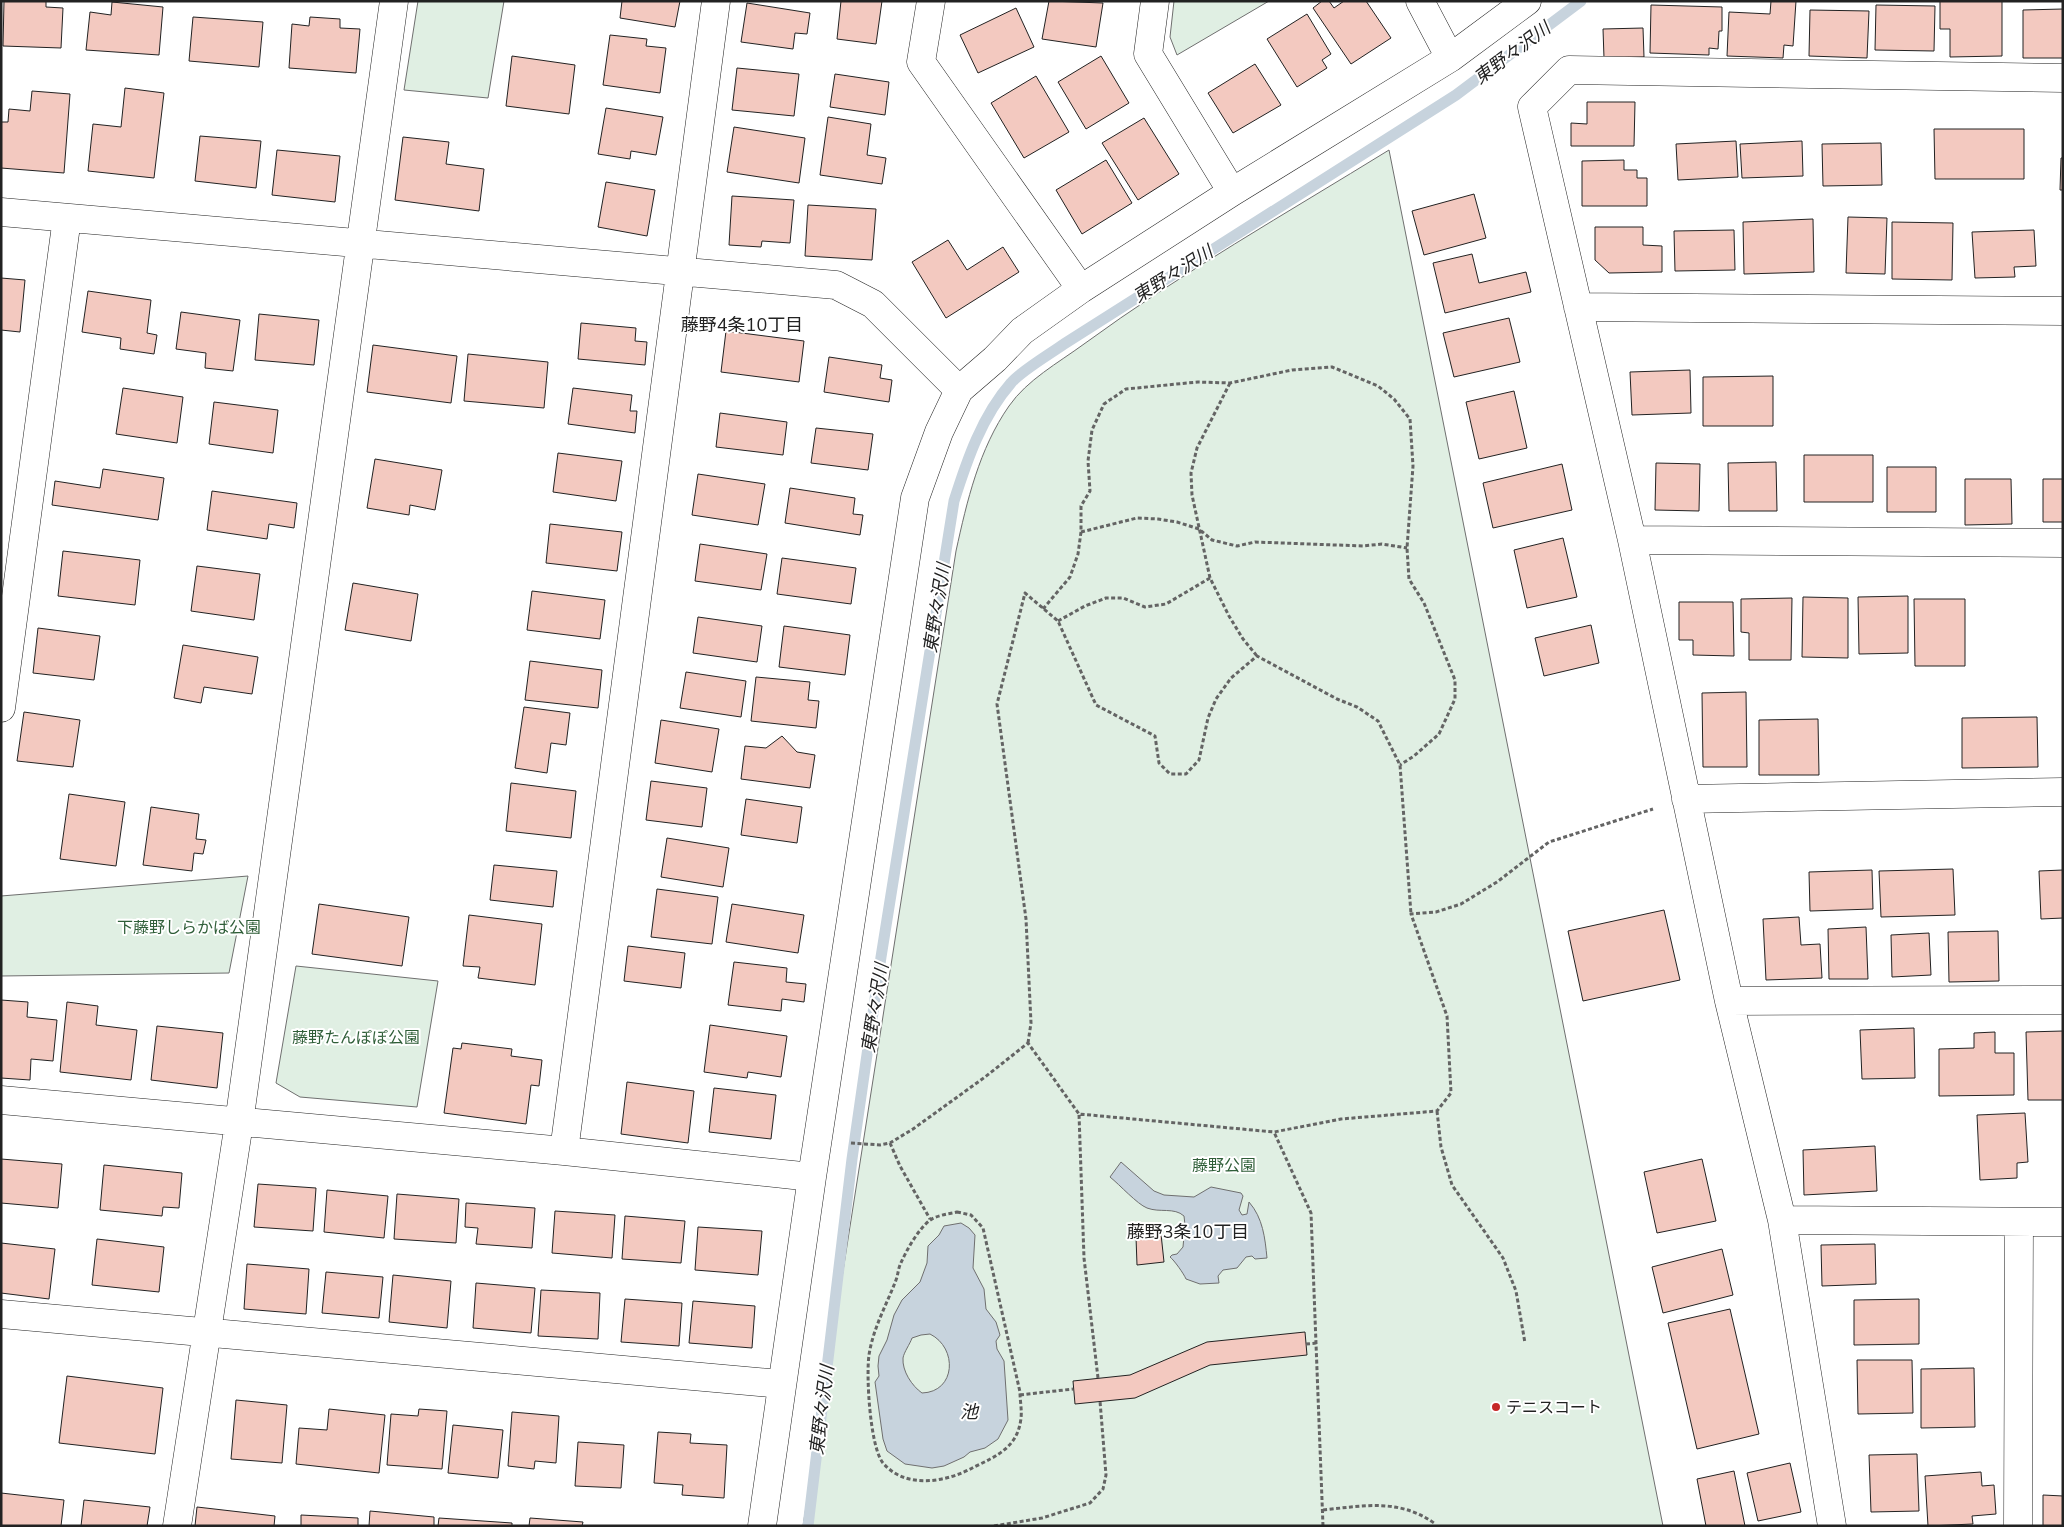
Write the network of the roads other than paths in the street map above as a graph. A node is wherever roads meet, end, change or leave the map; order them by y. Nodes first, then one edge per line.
1 (394, 1) edge
2 (716, 1) edge
3 (931, 1) edge
4 (1155, 1) edge
5 (1420, 1) edge
6 (1527, 1) edge
7 (1450, 58) junction
8 (2063, 78) edge
9 (1232, 192) junction
10 (1, 212) edge
11 (68, 218) junction
12 (359, 243) junction
13 (681, 271) junction
14 (1081, 289) junction
15 (1578, 307) junction
16 (2063, 310) edge
17 (959, 390) junction
18 (1632, 540) junction
19 (2063, 543) edge
20 (1, 708) edge
21 (2063, 792) edge
22 (1686, 799) junction
23 (2063, 1000) edge
24 (1729, 1001) junction
25 (1, 1100) edge
26 (239, 1123) junction
27 (564, 1151) junction
28 (812, 1177) junction
29 (1782, 1220) junction
30 (2019, 1222) junction
31 (2063, 1222) edge
32 (1, 1314) edge
33 (207, 1332) junction
34 (781, 1384) junction
35 (177, 1526) edge
36 (762, 1526) edge
37 (1832, 1526) edge
38 (2018, 1526) edge

1 - 12 street
2 - 13 street
3 - 14 street
4 - 9 street
5 - 7 street
6 - 7 street
7 - 9 street
8 - 15 street
9 - 14 street
10 - 11 street
11 - 12 street
11 - 20 street
12 - 13 street
12 - 26 street
13 - 17 street
13 - 27 street
14 - 17 street
15 - 16 street
15 - 18 street
17 - 28 street
18 - 19 street
18 - 22 street
21 - 22 street
22 - 24 street
23 - 24 street
24 - 29 street
25 - 26 street
26 - 27 street
26 - 33 street
27 - 28 street
28 - 34 street
29 - 30 street
29 - 37 street
30 - 31 street
30 - 38 street
32 - 33 street
33 - 34 street
33 - 35 street
34 - 36 street

